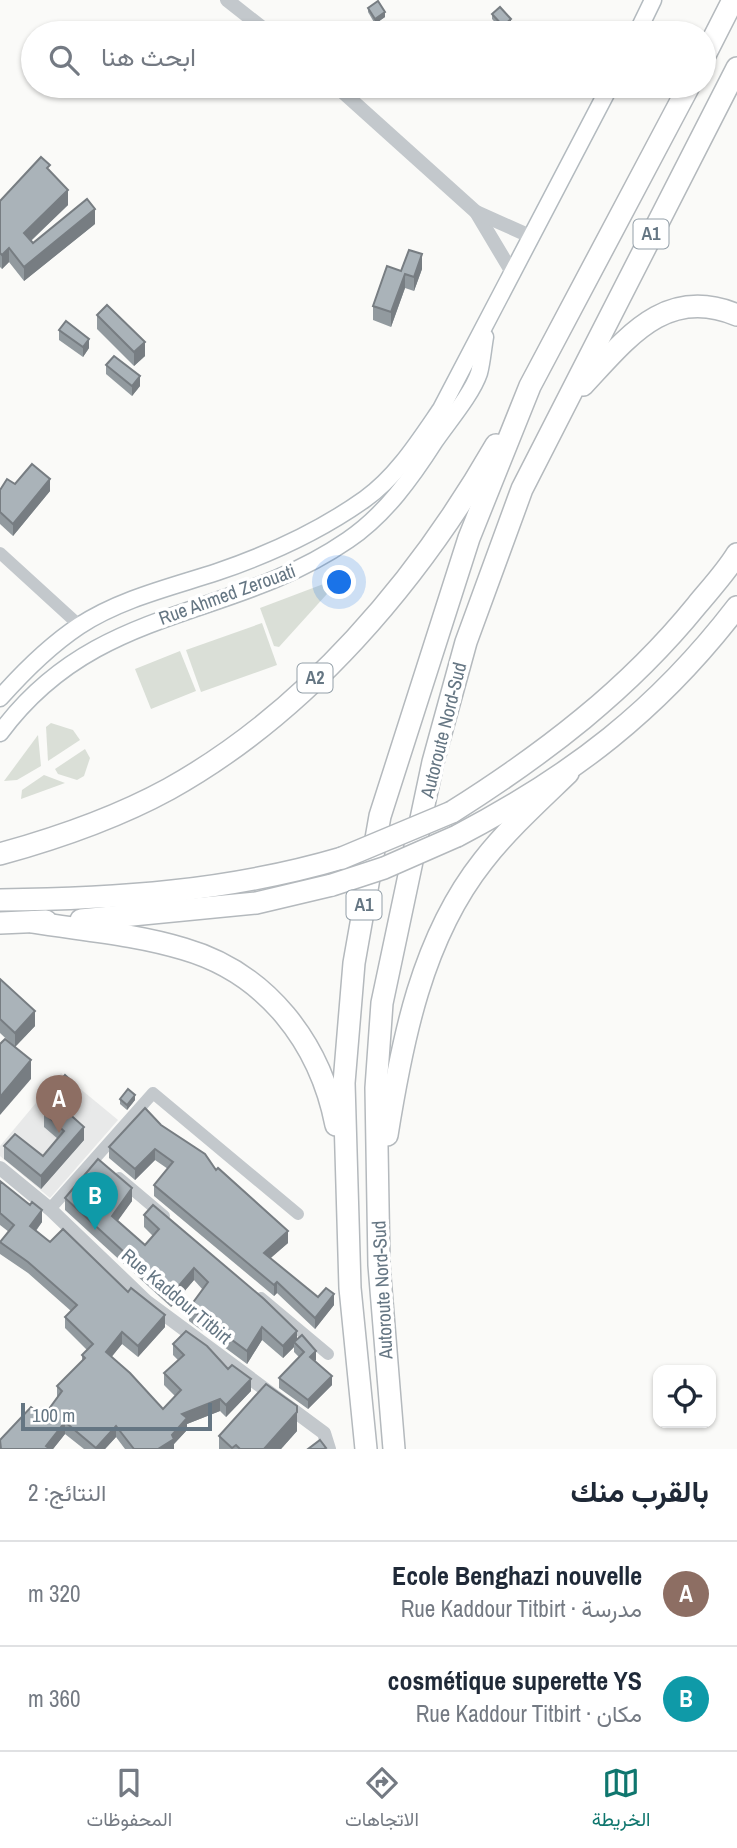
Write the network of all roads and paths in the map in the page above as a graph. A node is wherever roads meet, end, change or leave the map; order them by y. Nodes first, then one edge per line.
1 (226, 0) edge
2 (653, 0) edge
3 (733, 0) edge
4 (254, 21) edge
5 (642, 21) edge
6 (716, 33) edge
7 (737, 68) edge
8 (348, 98) edge
9 (604, 98) edge
10 (683, 98) edge
11 (476, 212) junction
12 (532, 237) junction
13 (513, 274) junction
14 (737, 315) edge
15 (487, 324) junction
16 (530, 386) junction
17 (568, 401) junction
18 (0, 553) edge
19 (737, 554) edge
20 (737, 607) edge
21 (80, 626) junction
22 (0, 698) edge
23 (0, 733) edge
24 (568, 773) junction
25 (0, 854) edge
26 (0, 900) edge
27 (32, 922) junction
28 (0, 923) edge
29 (94, 1157) junction
30 (0, 1168) edge
31 (347, 1182) junction
32 (378, 1196) junction
33 (50, 1209) junction
34 (298, 1214) dead end
35 (179, 1229) edge
36 (253, 1291) edge
37 (328, 1354) dead end
38 (329, 1449) edge
39 (366, 1449) edge
40 (394, 1449) edge

1 - 4 street
2 - 5 main road
3 - 6 highway
7 - 17 highway, Autoroute Nord-Sud / A1
8 - 11 street
9 - 12 main road, Rue Ahmed Zerouati
10 - 16 highway, Autoroute Nord-Sud / A1
11 - 12 street
11 - 13 street
12 - 13 main road, Rue Ahmed Zerouati
13 - 15 main road, Rue Ahmed Zerouati
14 - 17 highway
15 - 21 main road, Rue Ahmed Zerouati
15 - 23 main road, Rue Ahmed Zerouati
16 - 25 highway, A2
16 - 31 highway, Autoroute Nord-Sud / A1
17 - 32 highway, Autoroute Nord-Sud / A1
18 - 21 street
19 - 26 highway, bridge
20 - 24 highway
21 - 22 main road, Rue Ahmed Zerouati
24 - 27 highway, bridge
24 - 32 highway
27 - 28 highway
27 - 31 highway
29 - 33 street
29 - 34 street
29 - 35 street
30 - 33 street, Rue Kaddour Titbirt
31 - 39 highway, Autoroute Nord-Sud / A1
32 - 40 highway, Autoroute Nord-Sud / A1
33 - 38 street, Rue Kaddour Titbirt
36 - 37 street

